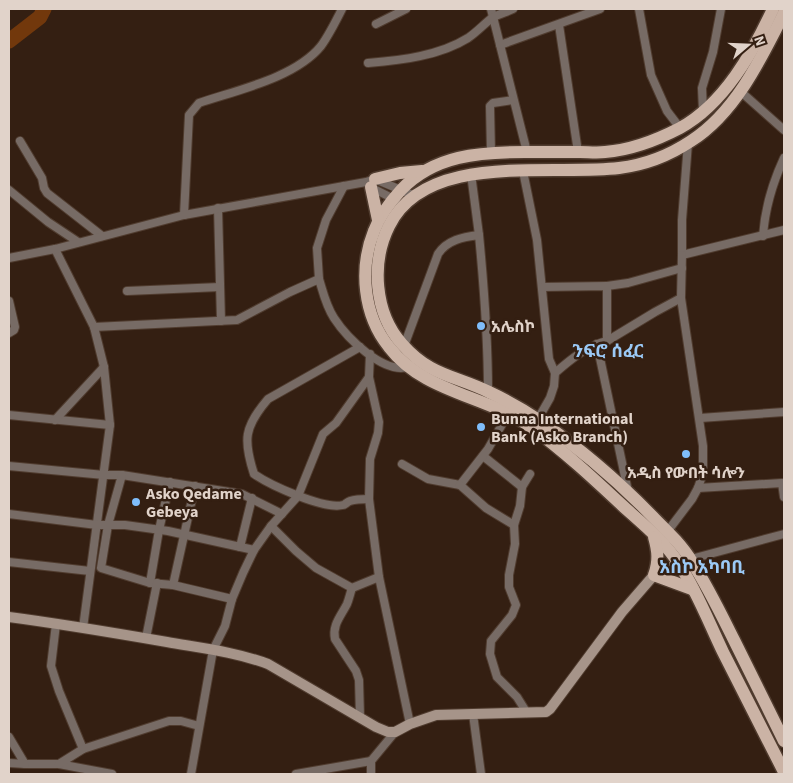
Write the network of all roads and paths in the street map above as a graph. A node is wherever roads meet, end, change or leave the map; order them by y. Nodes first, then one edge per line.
1 (342, 9) edge
2 (406, 9) edge
3 (491, 9) edge
4 (513, 9) edge
5 (600, 9) edge
6 (639, 9) edge
7 (721, 9) edge
8 (773, 9) edge
9 (784, 13) edge
10 (493, 18) junction
11 (376, 24) dead end
12 (559, 24) junction
13 (781, 29) edge
14 (500, 45) junction
15 (368, 63) dead end
16 (740, 91) junction
17 (513, 100) junction
18 (702, 111) junction
19 (680, 128) junction
20 (784, 130) edge
21 (20, 141) dead end
22 (688, 143) junction
23 (527, 152) junction
24 (578, 152) junction
25 (491, 153) junction
26 (784, 158) edge
27 (425, 171) junction
28 (522, 171) junction
29 (471, 174) junction
30 (371, 183) junction
31 (344, 186) junction
32 (9, 190) edge
33 (399, 197) junction
34 (218, 208) junction
35 (184, 215) junction
36 (378, 220) junction
37 (784, 230) edge
38 (479, 235) junction
39 (102, 236) junction
40 (763, 236) junction
41 (78, 242) junction
42 (55, 249) junction
43 (682, 255) junction
44 (9, 258) edge
45 (682, 268) junction
46 (319, 278) junction
47 (607, 286) junction
48 (220, 287) junction
49 (542, 287) junction
50 (127, 291) dead end
51 (681, 298) junction
52 (9, 301) edge
53 (220, 321) junction
54 (94, 327) junction
55 (9, 333) edge
56 (608, 341) junction
57 (597, 344) junction
58 (404, 346) junction
59 (360, 347) junction
60 (370, 354) junction
61 (104, 367) junction
62 (408, 367) junction
63 (556, 373) junction
64 (369, 377) junction
65 (488, 392) junction
66 (784, 412) edge
67 (508, 414) junction
68 (9, 415) edge
69 (700, 418) junction
70 (538, 419) junction
71 (55, 420) junction
72 (110, 425) junction
73 (483, 456) junction
74 (402, 464) dead end
75 (9, 466) edge
76 (530, 474) dead end
77 (104, 475) junction
78 (122, 475) junction
79 (170, 482) junction
80 (783, 484) edge
81 (460, 485) junction
82 (195, 486) junction
83 (522, 487) junction
84 (698, 488) junction
85 (628, 492) junction
86 (298, 496) junction
87 (784, 496) edge
88 (252, 498) junction
89 (370, 499) junction
90 (9, 514) edge
91 (282, 514) junction
92 (97, 525) junction
93 (108, 525) junction
94 (514, 525) junction
95 (271, 526) junction
96 (159, 530) junction
97 (652, 532) junction
98 (667, 532) junction
99 (784, 534) edge
100 (184, 535) junction
101 (240, 547) junction
102 (254, 550) junction
103 (685, 561) junction
104 (9, 562) edge
105 (90, 571) junction
106 (654, 575) junction
107 (379, 577) junction
108 (154, 583) junction
109 (173, 585) junction
110 (352, 588) junction
111 (692, 589) junction
112 (232, 599) junction
113 (9, 617) edge
114 (56, 624) junction
115 (83, 628) junction
116 (146, 638) junction
117 (213, 650) junction
118 (527, 713) junction
119 (473, 714) junction
120 (360, 717) junction
121 (410, 724) junction
122 (198, 726) junction
123 (396, 732) junction
124 (9, 737) edge
125 (784, 741) edge
126 (83, 749) junction
127 (370, 761) junction
128 (9, 763) edge
129 (25, 764) junction
130 (59, 764) junction
131 (784, 772) edge
132 (112, 774) edge
133 (191, 774) edge
134 (296, 774) edge
135 (371, 774) edge
136 (481, 774) edge

1 - 35 street
2 - 11 street
3 - 10 street
4 - 10 street
5 - 12 street
6 - 19 street
7 - 18 street
8 - 18 main road
9 - 13 main road
10 - 14 street
10 - 15 street
12 - 14 street
12 - 24 street
13 - 16 main road
14 - 17 street
16 - 20 street
16 - 22 main road
17 - 23 street
17 - 25 street
18 - 19 main road
19 - 24 main road
21 - 39 street
22 - 28 main road
22 - 43 street
23 - 24 main road
23 - 25 main road
25 - 27 main road
26 - 40 street
27 - 30 main road
27 - 33 main road
28 - 29 main road
28 - 49 street
29 - 33 main road
29 - 38 street
30 - 31 street
30 - 33 street
30 - 33 street
30 - 36 main road
31 - 34 street
31 - 46 street
32 - 41 street
33 - 36 main road
33 - 58 main road
34 - 35 street
34 - 48 street
35 - 39 street
36 - 62 main road
37 - 40 street
38 - 58 street
38 - 65 street
39 - 41 street
40 - 43 street
41 - 42 street
42 - 44 street
42 - 54 street
43 - 45 street
45 - 47 street
45 - 51 street
46 - 53 street
46 - 59 street
47 - 49 street
47 - 56 street
48 - 50 street
48 - 53 street
49 - 63 street
51 - 56 street
51 - 69 street
52 - 55 street
53 - 54 street
54 - 61 street
56 - 57 street
57 - 63 street
57 - 85 street
58 - 65 main road
59 - 60 street
59 - 86 street
60 - 62 street
60 - 64 street
61 - 71 street
61 - 72 street
62 - 67 main road
63 - 70 street
64 - 86 street
64 - 89 street
65 - 70 main road
66 - 69 street
67 - 73 street
67 - 97 main road
68 - 71 street
69 - 84 street
70 - 85 main road
71 - 72 street
72 - 77 street
73 - 81 street
73 - 83 street
74 - 81 street
75 - 77 street
76 - 83 street
77 - 78 street
77 - 92 street
78 - 79 street
78 - 93 street
79 - 82 street
79 - 96 street
80 - 84 street
80 - 87 street
81 - 94 street
82 - 88 street
82 - 100 street
83 - 94 street
84 - 98 street
85 - 98 main road
86 - 89 street
86 - 91 street
88 - 91 street
88 - 101 street
89 - 107 street
90 - 92 street
91 - 95 street
92 - 93 street
92 - 105 street
93 - 96 street
93 - 108 street
94 - 118 street
95 - 102 street
95 - 110 street
96 - 100 street
96 - 108 street
97 - 103 main road
97 - 106 main road
98 - 103 main road
99 - 103 street
100 - 101 street
100 - 109 street
101 - 102 street
102 - 112 street
103 - 106 main road
103 - 111 main road
103 - 125 main road
104 - 105 street
105 - 115 street
106 - 111 main road
106 - 118 main road
107 - 110 street
107 - 121 street
108 - 109 street
108 - 116 street
109 - 112 street
110 - 120 street
111 - 131 main road
112 - 117 street
113 - 114 main road
114 - 115 main road
114 - 126 street
115 - 116 main road
116 - 117 main road
117 - 120 main road
117 - 122 street
118 - 119 main road
119 - 121 main road
119 - 136 street
120 - 123 main road
121 - 123 main road
122 - 126 street
122 - 133 street
123 - 127 street
124 - 129 street
126 - 130 street
127 - 134 street
127 - 135 street
128 - 129 street
129 - 130 street
130 - 132 street

